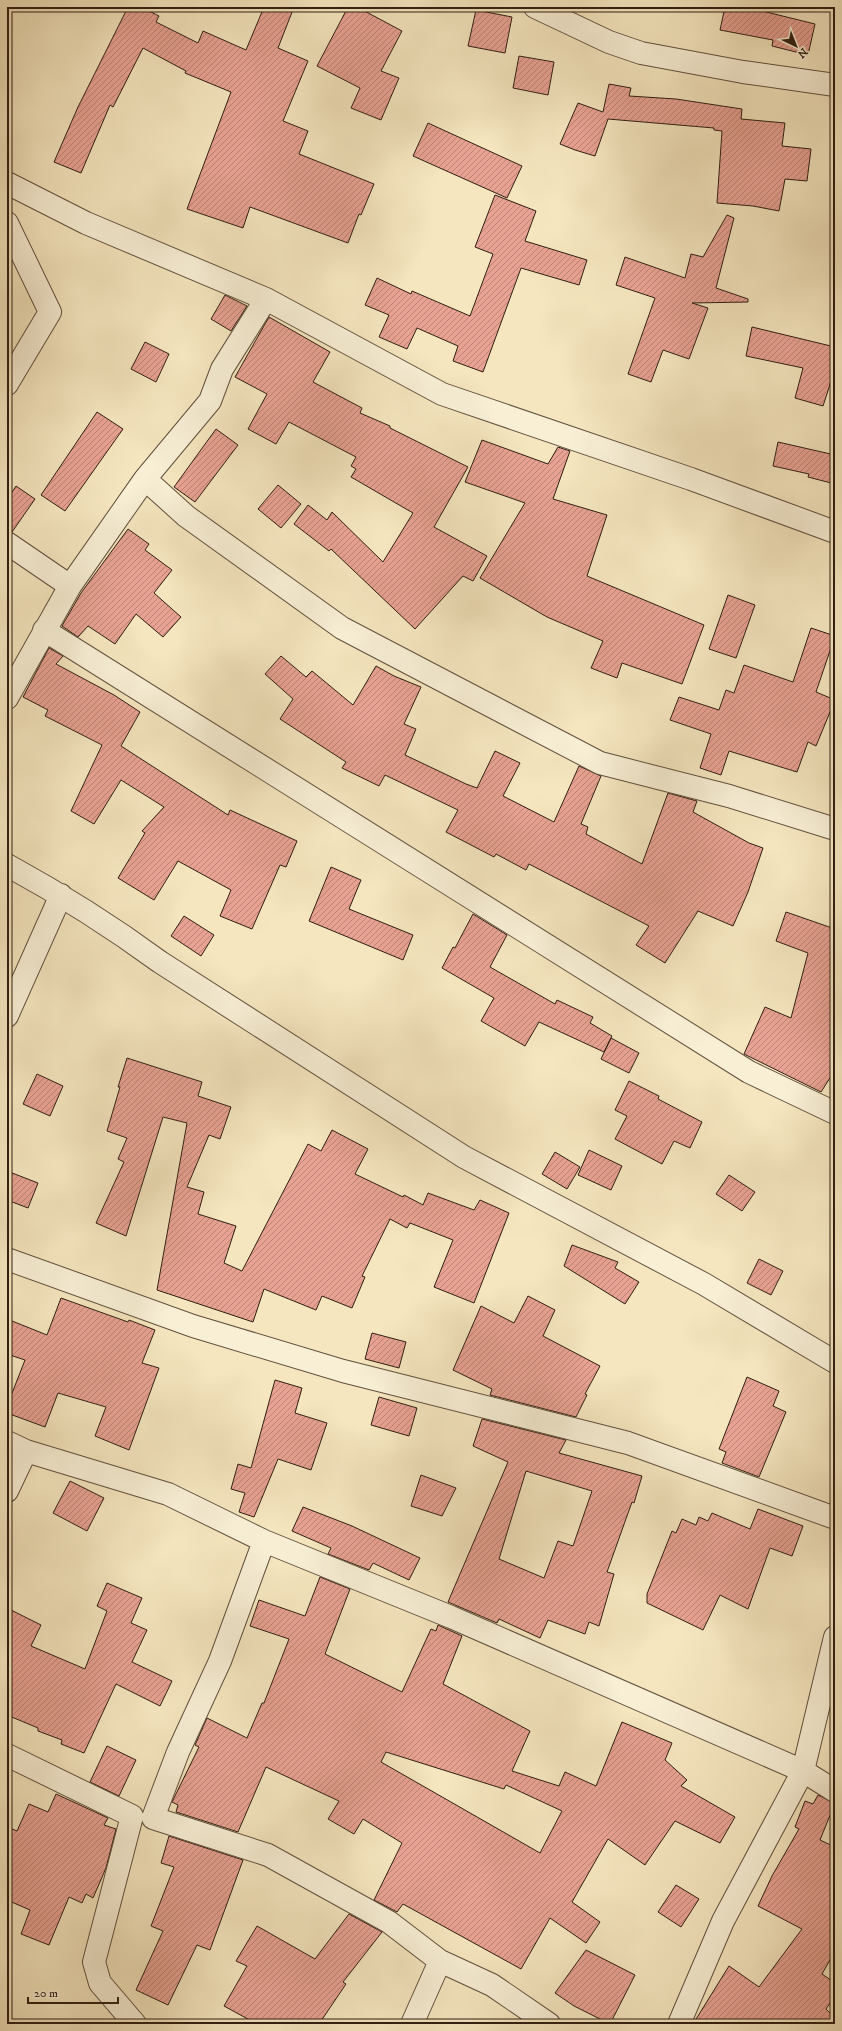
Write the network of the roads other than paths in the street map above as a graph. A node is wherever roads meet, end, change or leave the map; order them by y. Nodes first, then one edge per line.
1 (535, 7) edge
2 (835, 85) edge
3 (7, 183) edge
4 (7, 224) edge
5 (266, 299) junction
6 (7, 384) edge
7 (145, 479) junction
8 (835, 532) edge
9 (7, 542) edge
10 (70, 586) junction
11 (44, 630) junction
12 (7, 698) edge
13 (835, 829) edge
14 (7, 865) edge
15 (62, 895) junction
16 (7, 1016) edge
17 (835, 1114) edge
18 (7, 1259) edge
19 (835, 1362) edge
20 (16, 1446) edge
21 (7, 1491) edge
22 (835, 1518) edge
23 (264, 1541) junction
24 (835, 1637) edge
25 (7, 1755) edge
26 (803, 1771) junction
27 (835, 1791) edge
28 (152, 1818) junction
29 (440, 1961) junction
30 (135, 2024) edge
31 (412, 2024) edge
32 (548, 2024) edge
33 (679, 2024) edge

1 - 2 street
3 - 5 street
4 - 6 street
5 - 7 street
5 - 8 street
7 - 10 street
7 - 13 street
9 - 10 street
10 - 11 street
11 - 12 street
11 - 17 street
14 - 15 street
15 - 16 street
15 - 19 street
18 - 22 street
20 - 21 street
20 - 23 street
23 - 26 street
23 - 28 street
24 - 26 street
25 - 28 street
25 - 30 street
26 - 27 street
26 - 33 street
28 - 29 street
29 - 31 street
29 - 32 street

